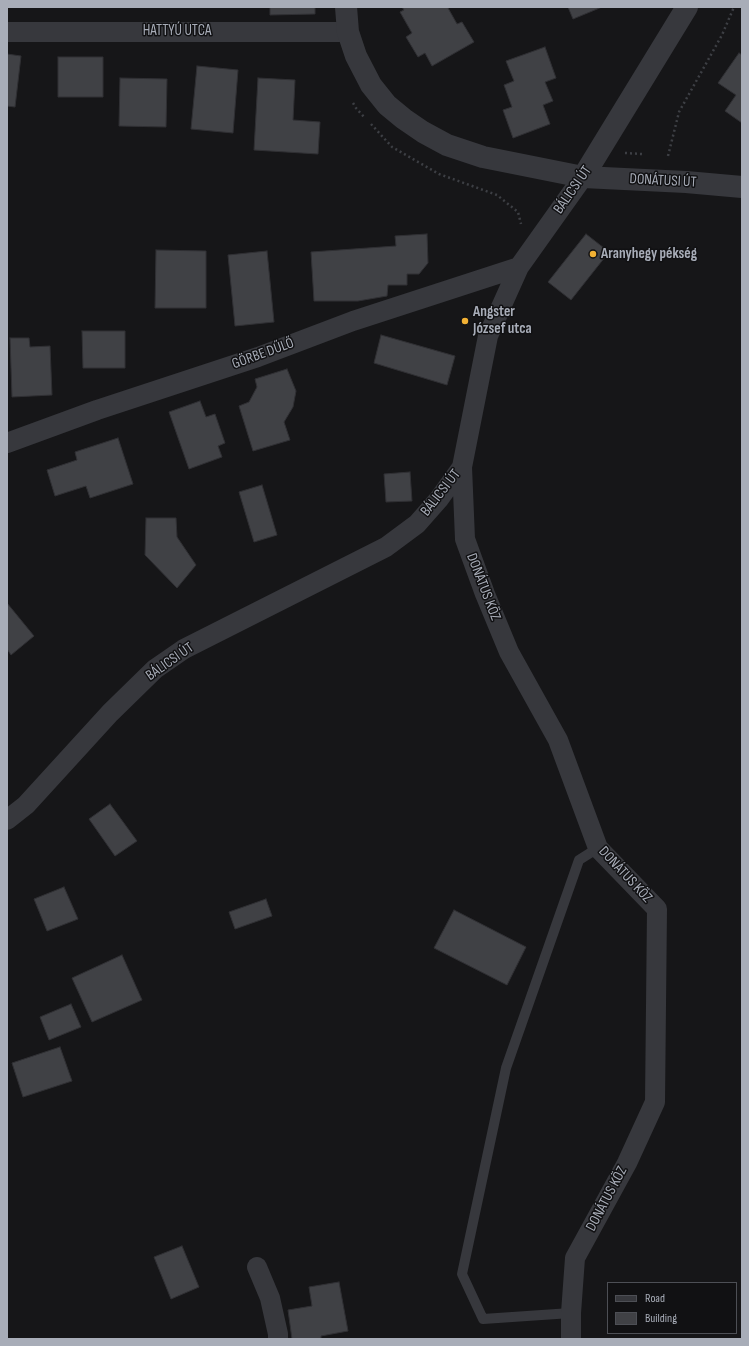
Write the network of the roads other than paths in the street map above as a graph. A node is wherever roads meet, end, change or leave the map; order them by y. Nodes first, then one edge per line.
1 (346, 7) edge
2 (687, 7) edge
3 (7, 32) edge
4 (348, 32) junction
5 (583, 177) junction
6 (742, 187) edge
7 (519, 267) junction
8 (7, 443) edge
9 (462, 467) junction
10 (7, 820) edge
11 (598, 848) junction
12 (257, 1266) dead end
13 (570, 1312) junction
14 (278, 1339) edge
15 (571, 1339) edge

1 - 4 street
2 - 5 street, BÁLICSI ÚT
3 - 4 street, HATTYÚ UTCA
4 - 5 street
5 - 6 street, DONÁTUSI ÚT
5 - 7 street, BÁLICSI ÚT
7 - 8 street, GÖRBE DŰLŐ
7 - 9 street, BÁLICSI ÚT
9 - 10 street, BÁLICSI ÚT
9 - 11 street, DONÁTUS KÖZ
11 - 13 street, DONÁTUS KÖZ
11 - 13 lane
12 - 14 street
13 - 15 street, DONÁTUS KÖZ

